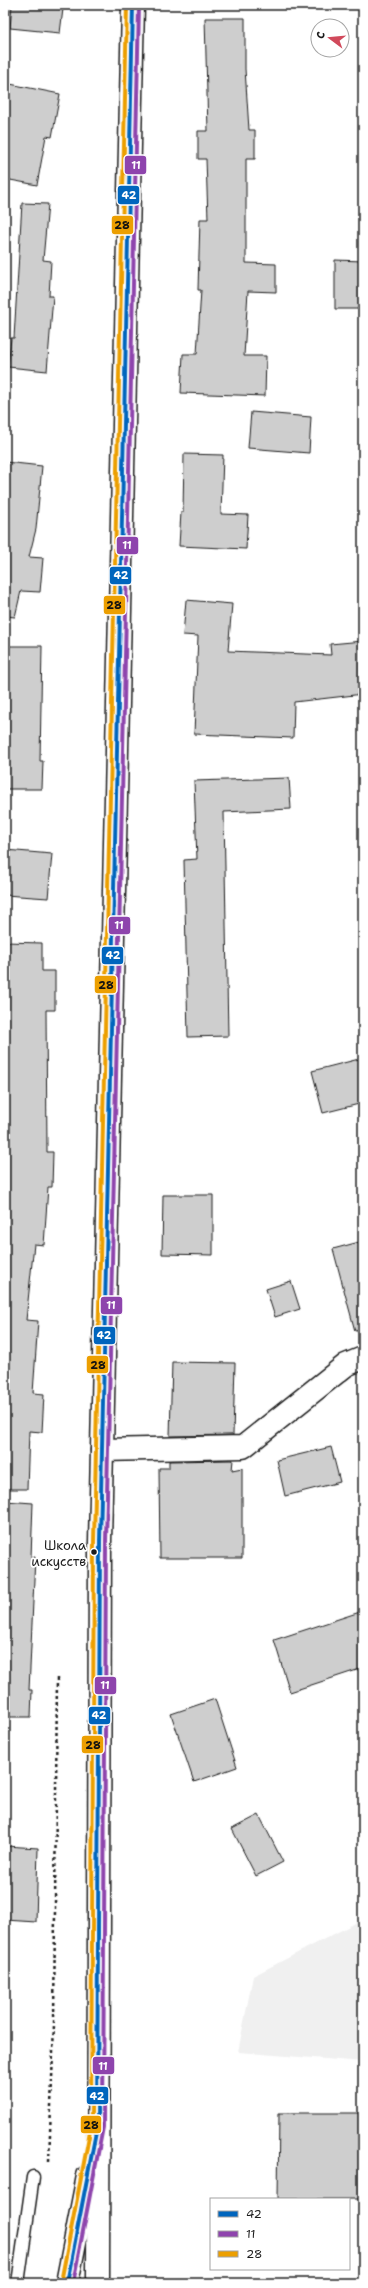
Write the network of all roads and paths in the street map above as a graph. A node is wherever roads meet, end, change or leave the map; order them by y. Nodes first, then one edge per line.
1 (133, 5) edge
2 (363, 1358) edge
3 (102, 1450) junction
4 (57, 1675) dead end
5 (98, 2128) junction
6 (49, 2164) dead end
7 (33, 2177) dead end
8 (18, 2283) edge
9 (67, 2283) edge
10 (98, 2283) edge

1 - 3 main road
2 - 3 main road
3 - 5 main road
4 - 6 path
5 - 9 main road
5 - 10 main road
7 - 8 lane

